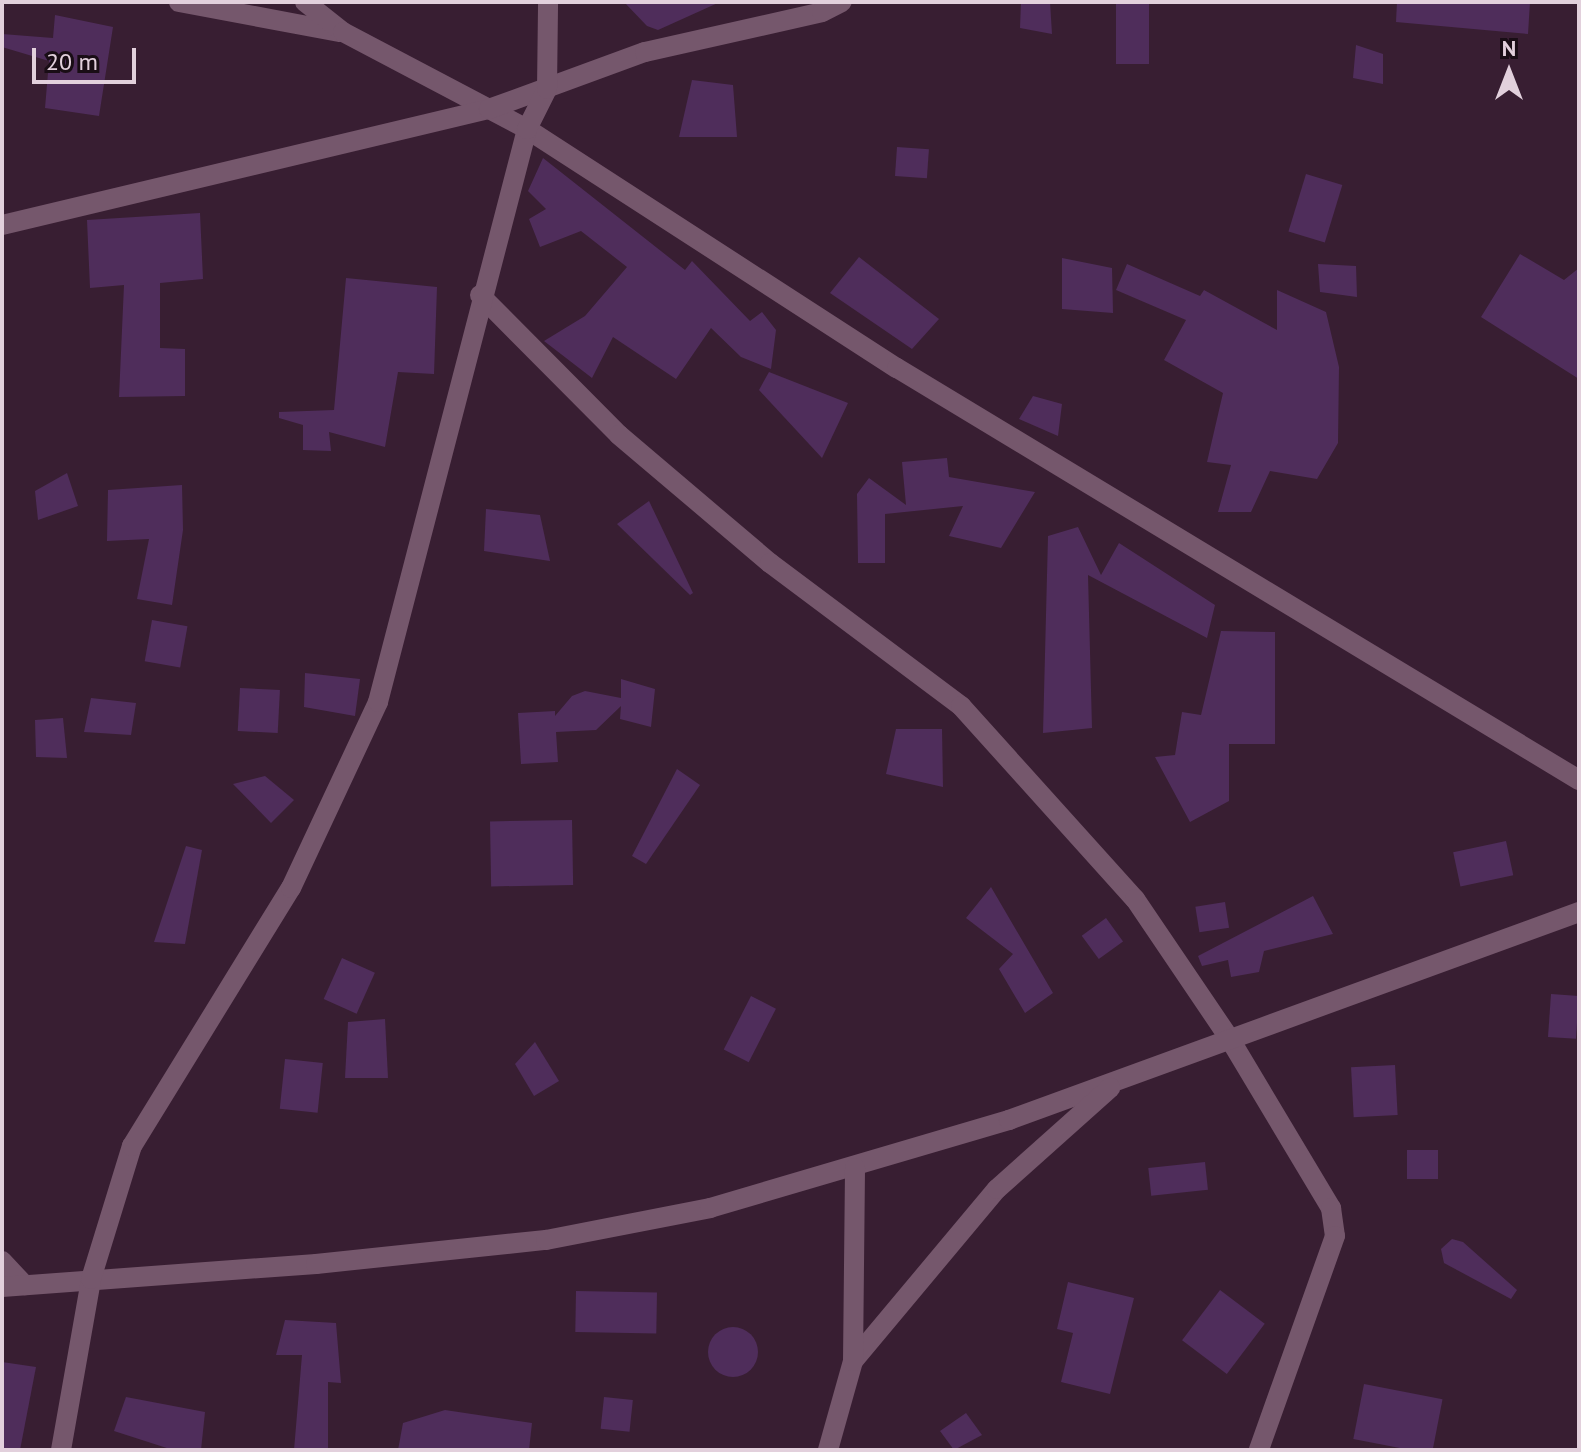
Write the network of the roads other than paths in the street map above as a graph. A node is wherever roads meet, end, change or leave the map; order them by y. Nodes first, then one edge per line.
1 (179, 2) edge
2 (305, 2) edge
3 (548, 2) edge
4 (842, 2) edge
5 (343, 32) junction
6 (547, 89) junction
7 (489, 109) junction
8 (527, 129) junction
9 (2, 225) edge
10 (480, 295) junction
11 (1579, 780) edge
12 (1579, 912) edge
13 (1231, 1041) junction
14 (1119, 1081) junction
15 (855, 1168) junction
16 (2, 1261) edge
17 (91, 1279) junction
18 (24, 1285) junction
19 (2, 1287) edge
20 (853, 1361) junction
21 (61, 1450) edge
22 (828, 1450) edge
23 (1259, 1450) edge

1 - 5 street
2 - 5 street
3 - 6 street
4 - 6 street
5 - 7 street
6 - 7 street
6 - 8 street
7 - 8 street
7 - 9 street
8 - 10 street
8 - 11 street
10 - 13 street
10 - 17 street
12 - 13 street
13 - 14 street
13 - 23 street
14 - 15 street
14 - 20 street
15 - 17 street
15 - 20 street
16 - 18 street
17 - 18 street
17 - 21 street
18 - 19 street
20 - 22 street

